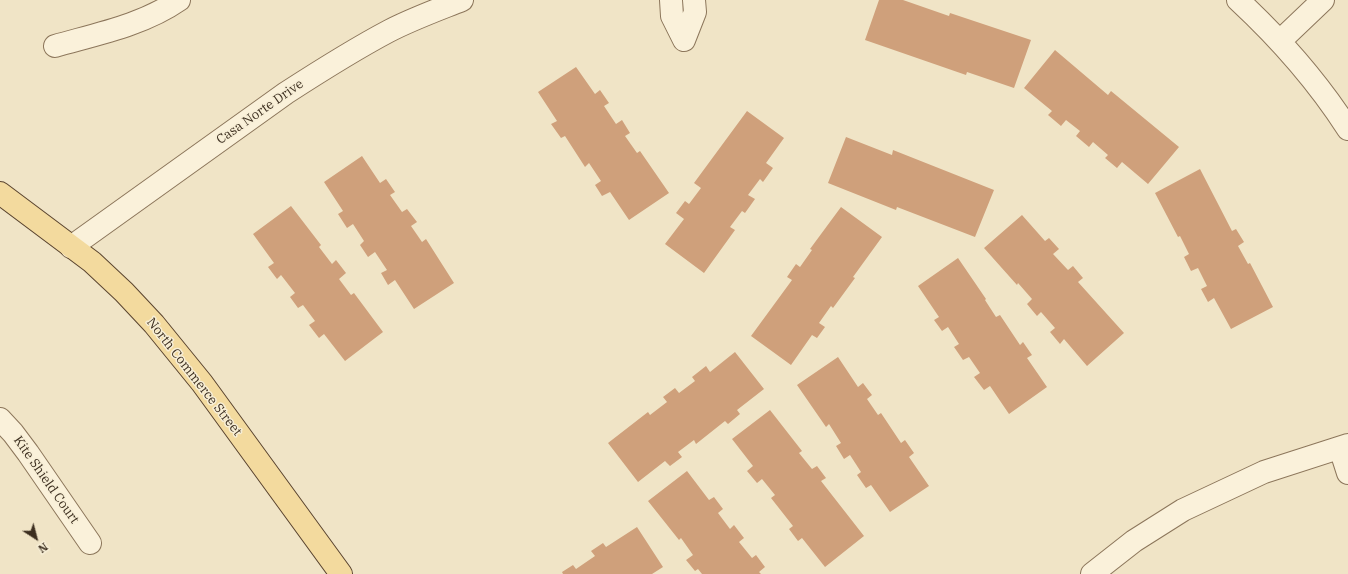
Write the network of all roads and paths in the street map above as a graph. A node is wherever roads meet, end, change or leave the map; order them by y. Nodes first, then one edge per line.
1 (179, 0) edge
2 (462, 0) edge
3 (671, 0) edge
4 (694, 0) edge
5 (1238, 0) edge
6 (1323, 0) edge
7 (1280, 41) junction
8 (55, 46) dead end
9 (1348, 129) edge
10 (0, 193) edge
11 (71, 247) junction
12 (0, 419) edge
13 (1344, 447) edge
14 (1348, 473) edge
15 (90, 543) dead end
16 (341, 574) edge
17 (1092, 574) edge

1 - 8 street
2 - 11 street, Casa Norte Drive
3 - 4 street
5 - 7 street
6 - 7 street
7 - 9 street
10 - 11 main road, North Commerce Street
11 - 16 main road, North Commerce Street
12 - 15 street, Kite Shield Court
13 - 14 street
13 - 17 street

